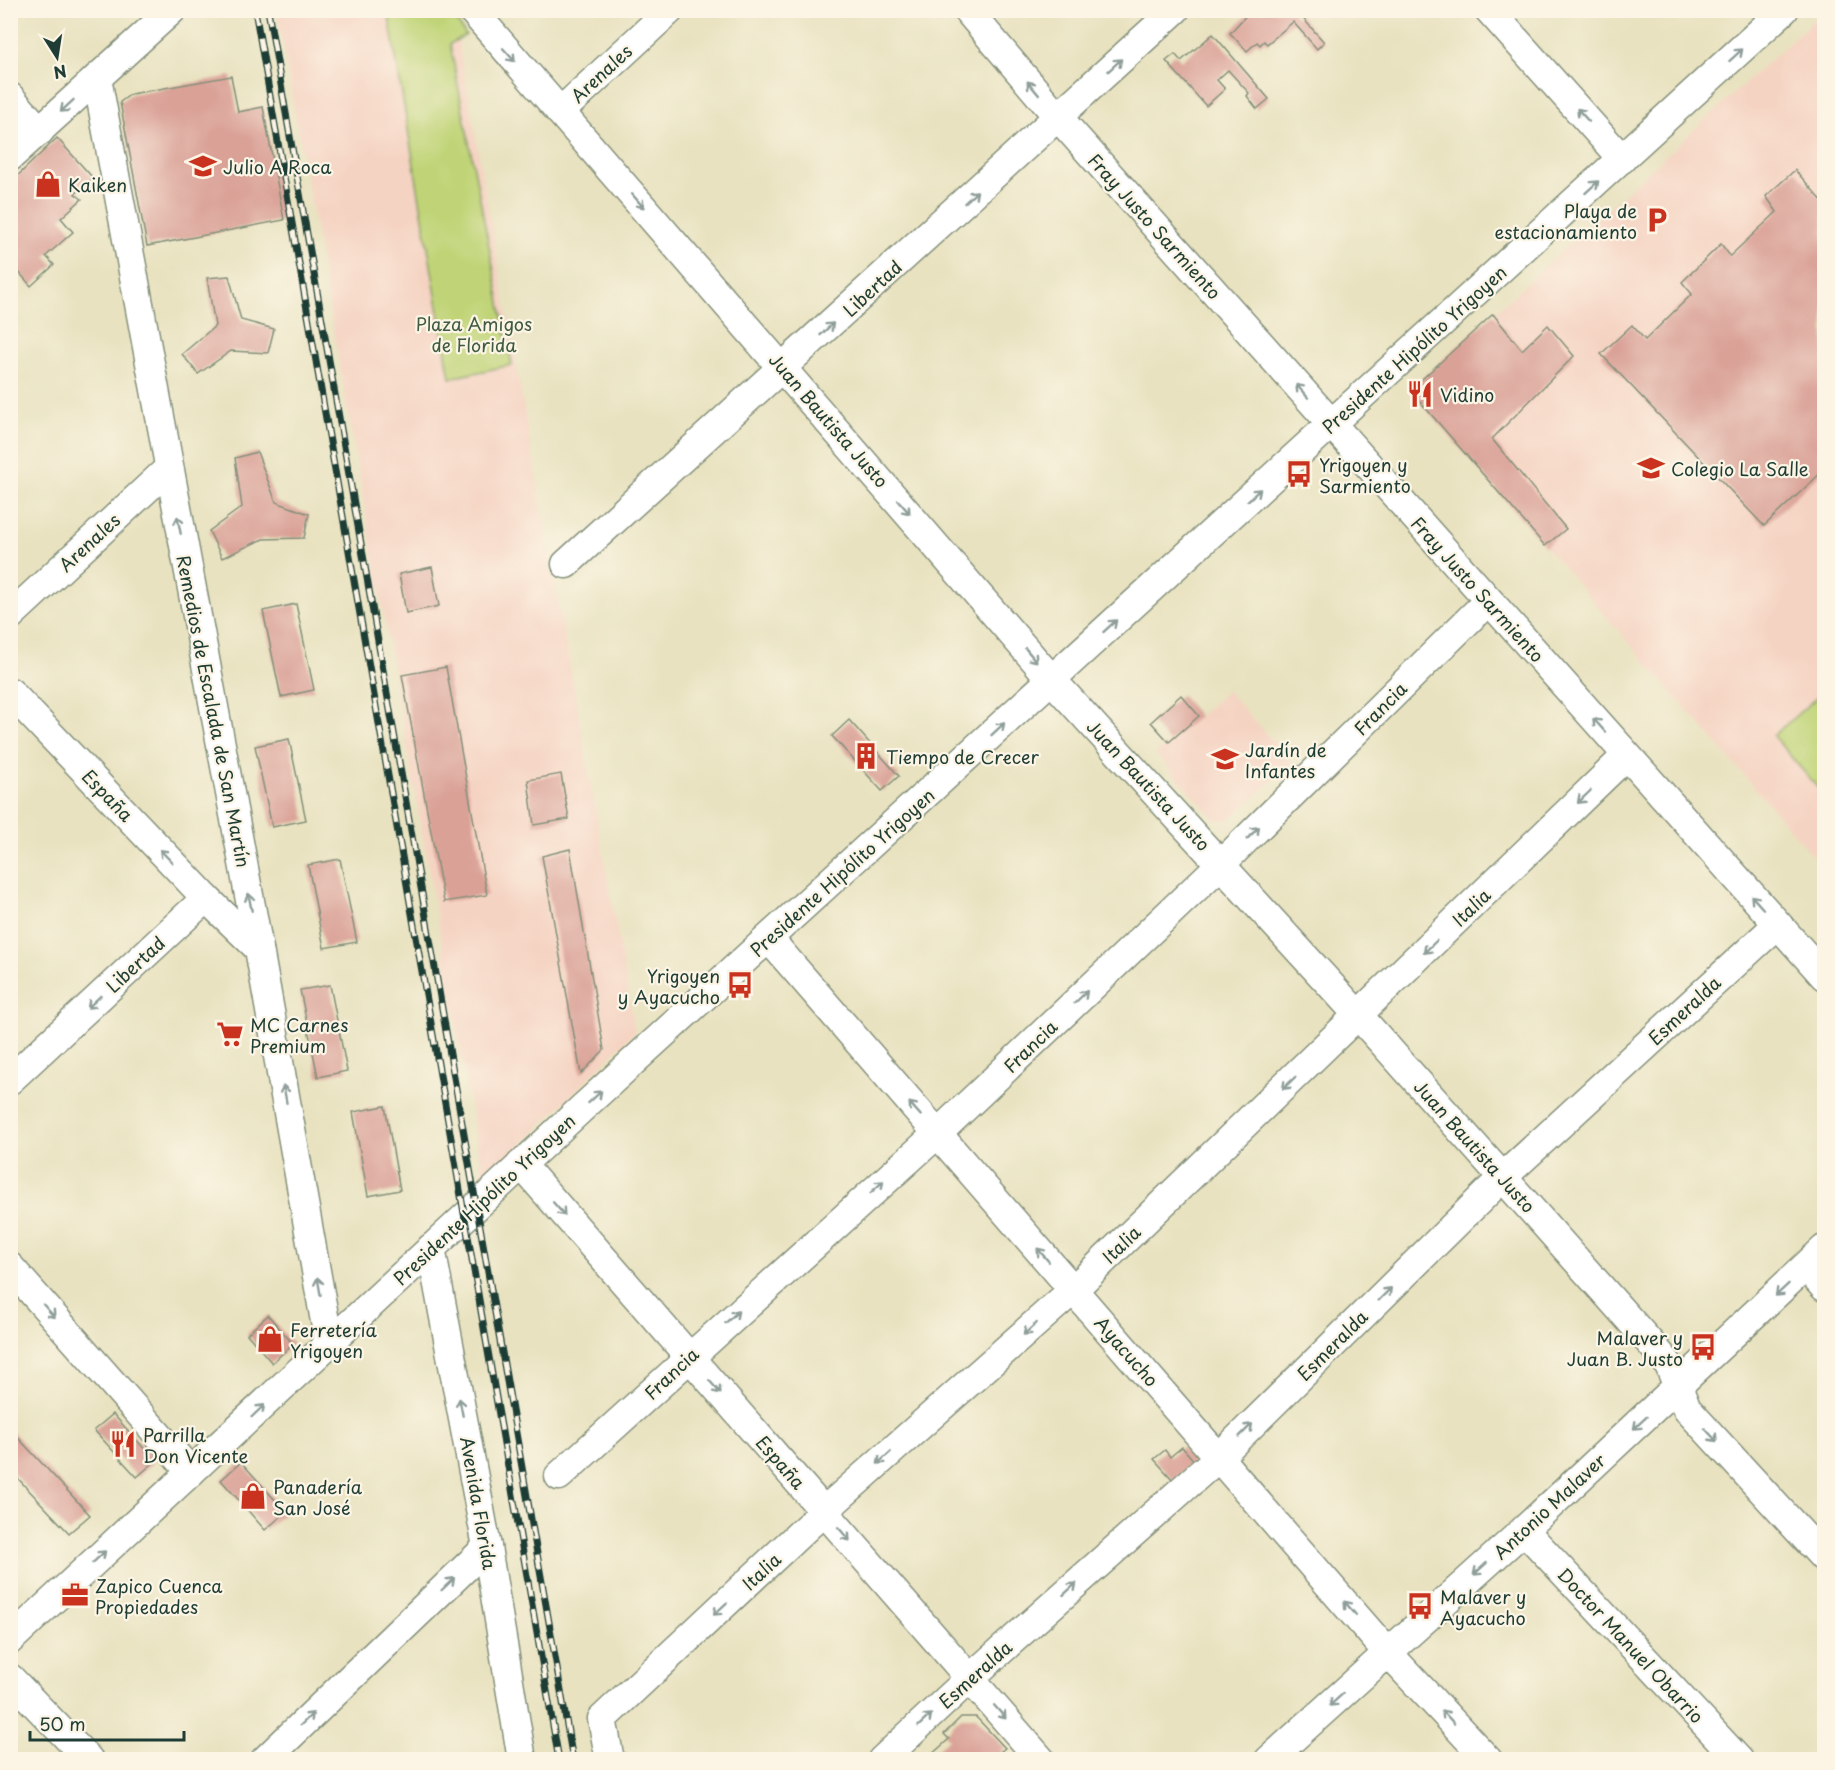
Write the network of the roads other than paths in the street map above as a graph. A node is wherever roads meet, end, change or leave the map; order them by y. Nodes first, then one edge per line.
1 (172, 10) edge
2 (472, 10) edge
3 (670, 10) edge
4 (967, 10) edge
5 (1175, 10) edge
6 (1489, 10) edge
7 (1784, 10) edge
8 (97, 78) junction
9 (10, 97) edge
10 (560, 112) junction
11 (1058, 117) junction
12 (40, 131) junction
13 (10, 157) edge
14 (1622, 159) junction
15 (784, 368) junction
16 (1331, 424) junction
17 (168, 469) junction
18 (566, 564) dead end
19 (1488, 601) junction
20 (10, 616) edge
21 (1052, 680) junction
22 (10, 692) edge
23 (1626, 756) junction
24 (1221, 864) junction
25 (206, 898) junction
26 (1777, 925) junction
27 (769, 939) junction
28 (259, 950) junction
29 (1824, 976) edge
30 (1359, 1016) junction
31 (10, 1080) edge
32 (937, 1134) junction
33 (520, 1164) junction
34 (1503, 1178) junction
35 (432, 1248) junction
36 (10, 1267) edge
37 (1818, 1268) edge
38 (1073, 1290) junction
39 (329, 1344) junction
40 (688, 1356) junction
41 (1678, 1388) junction
42 (1220, 1456) junction
43 (191, 1472) junction
44 (558, 1476) dead end
45 (824, 1511) junction
46 (1524, 1530) junction
47 (488, 1547) junction
48 (1824, 1558) edge
49 (10, 1640) edge
50 (1388, 1653) junction
51 (970, 1677) junction
52 (10, 1678) edge
53 (88, 1760) edge
54 (265, 1760) edge
55 (522, 1760) edge
56 (610, 1760) edge
57 (882, 1760) edge
58 (1041, 1760) edge
59 (1269, 1760) edge
60 (1488, 1760) edge
61 (1739, 1760) edge

1 - 8 street
2 -> 10 street, Juan Bautista Justo
3 - 10 street, Arenales
11 -> 4 street, Fray Justo Sarmiento
11 -> 5 street, Libertad
14 -> 6 street
14 -> 7 street, Presidente Hipólito Yrigoyen
8 -> 12 street
8 - 17 street, Remedios de Escalada de San Martín
9 - 12 street
10 -> 15 street, Juan Bautista Justo
15 -> 11 street, Libertad
16 -> 11 street, Fray Justo Sarmiento
12 - 13 street
16 -> 14 street, Presidente Hipólito Yrigoyen
15 - 18 street, Libertad
15 -> 21 street, Juan Bautista Justo
16 - 19 street, Fray Justo Sarmiento
21 -> 16 street, Presidente Hipólito Yrigoyen
17 - 20 street, Arenales
28 -> 17 street, Remedios de Escalada de San Martín
23 -> 19 street, Fray Justo Sarmiento
24 -> 19 street, Francia
21 - 24 street, Juan Bautista Justo
27 -> 21 street, Presidente Hipólito Yrigoyen
25 -> 22 street, España
26 -> 23 street, Fray Justo Sarmiento
23 -> 30 street, Italia
24 - 30 street, Juan Bautista Justo
32 -> 24 street, Francia
25 - 28 street
25 -> 31 street, Libertad
26 - 29 street, Fray Justo Sarmiento
26 - 34 street, Esmeralda
32 -> 27 street, Ayacucho
33 -> 27 street, Presidente Hipólito Yrigoyen
39 -> 28 street, Remedios de Escalada de San Martín
30 - 34 street, Juan Bautista Justo
30 -> 38 street, Italia
38 -> 32 street, Ayacucho
40 -> 32 street, Francia
33 - 35 street, Presidente Hipólito Yrigoyen
33 -> 40 street, España
34 - 41 street, Juan Bautista Justo
42 -> 34 street, Esmeralda
35 - 39 street, Presidente Hipólito Yrigoyen
47 -> 35 street, Avenida Florida
36 -> 43 street
37 -> 41 street, Antonio Malaver
38 - 42 street, Ayacucho
38 -> 45 street, Italia
43 -> 39 street, Presidente Hipólito Yrigoyen
40 - 44 street, Francia
40 -> 45 street, España
41 -> 46 street, Antonio Malaver
41 -> 48 street, Juan Bautista Justo
50 -> 42 street, Ayacucho
51 -> 42 street, Esmeralda
49 -> 43 street, Presidente Hipólito Yrigoyen
45 -> 51 street, España
45 -> 56 street, Italia
46 -> 50 street, Antonio Malaver
46 - 61 street, Doctor Manuel Obarrio
54 -> 47 street
47 - 55 street, Avenida Florida
50 -> 59 street, Antonio Malaver
60 -> 50 street, Ayacucho
57 -> 51 street, Esmeralda
51 -> 58 street, España
52 - 53 street

